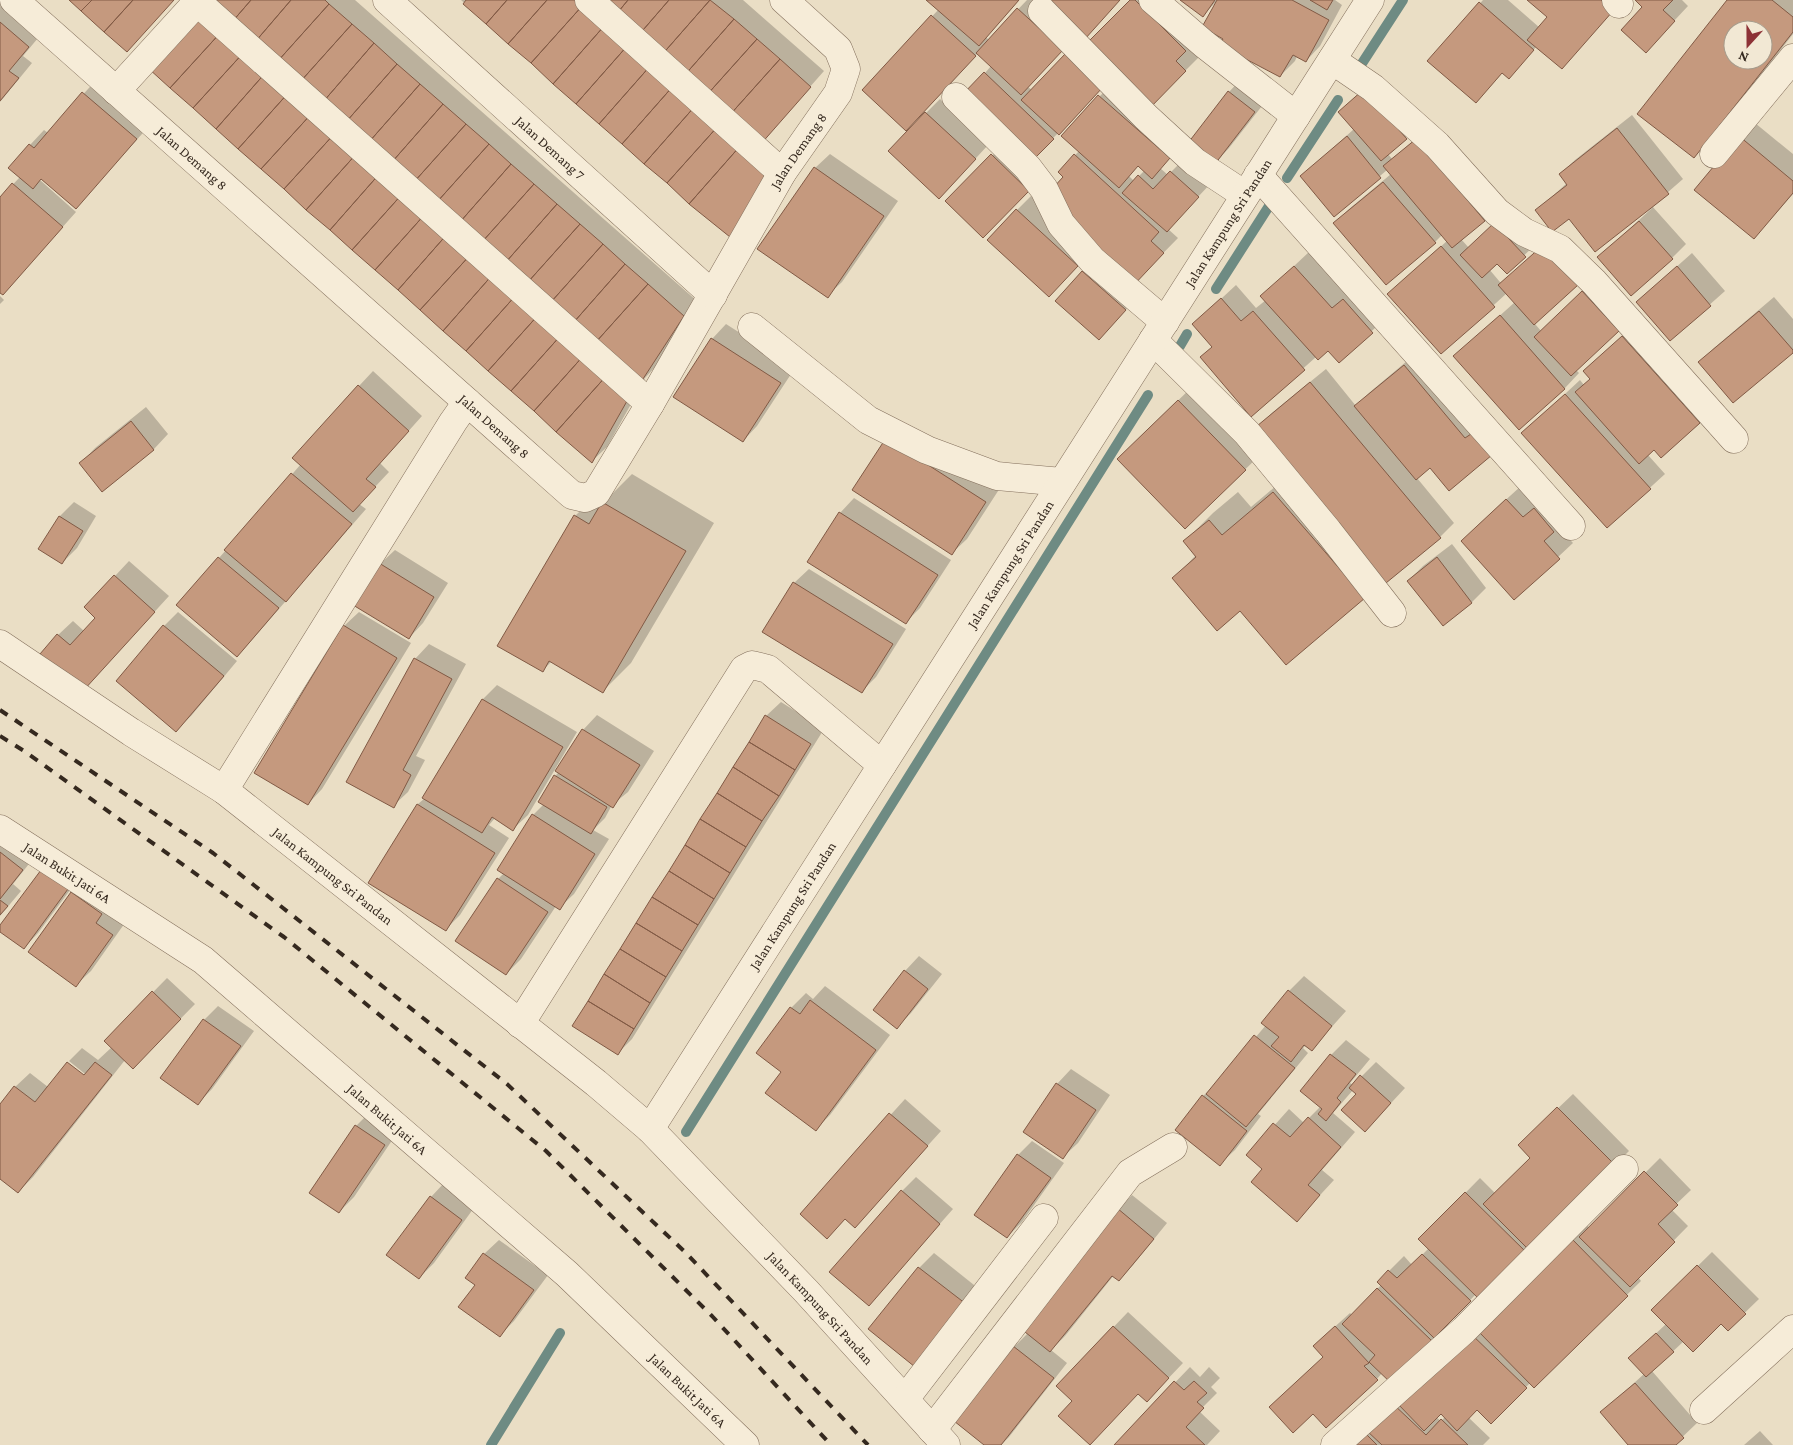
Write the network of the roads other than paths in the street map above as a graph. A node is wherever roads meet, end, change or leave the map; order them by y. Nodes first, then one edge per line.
1 (14, 0) edge
2 (387, 0) edge
3 (589, 0) edge
4 (784, 0) edge
5 (1153, 0) edge
6 (1370, 0) edge
7 (197, 1) edge
8 (1042, 11) dead end
9 (1793, 58) edge
10 (1332, 60) junction
11 (116, 90) junction
12 (956, 97) dead end
13 (1296, 116) junction
14 (1714, 154) dead end
15 (782, 173) junction
16 (1252, 185) junction
17 (713, 296) junction
18 (752, 327) dead end
19 (1159, 331) junction
20 (467, 402) junction
21 (650, 404) junction
22 (1734, 439) dead end
23 (1062, 482) junction
24 (1571, 526) dead end
25 (1392, 613) dead end
26 (0, 644) edge
27 (882, 765) junction
28 (224, 790) junction
29 (0, 829) edge
30 (520, 1024) junction
31 (650, 1128) junction
32 (1173, 1147) dead end
33 (1624, 1169) dead end
34 (1044, 1218) dead end
35 (1793, 1329) edge
36 (904, 1400) junction
37 (1704, 1410) dead end
38 (939, 1437) edge
39 (745, 1445) edge
40 (1335, 1445) edge

1 - 11 street, Jalan Demang 8
2 - 17 street, Jalan Demang 7
3 - 15 street
4 - 15 street, Jalan Demang 8
5 - 13 street
6 - 10 street, Jalan Kampung Sri Pandan
7 - 11 street
7 - 21 street
8 - 16 street
9 - 14 street
10 - 13 street, Jalan Kampung Sri Pandan
10 - 22 street
11 - 20 street, Jalan Demang 8
12 - 19 street
13 - 16 street, Jalan Kampung Sri Pandan
15 - 17 street, Jalan Demang 8
16 - 19 street, Jalan Kampung Sri Pandan
16 - 24 street
17 - 21 street, Jalan Demang 8
18 - 23 street
19 - 23 street, Jalan Kampung Sri Pandan
19 - 25 street
20 - 21 street, Jalan Demang 8
20 - 28 street
23 - 27 street, Jalan Kampung Sri Pandan
26 - 28 street, Jalan Kampung Sri Pandan
27 - 30 street
27 - 31 street, Jalan Kampung Sri Pandan
28 - 30 street, Jalan Kampung Sri Pandan
29 - 39 street, Jalan Bukit Jati 6A
30 - 31 street, Jalan Kampung Sri Pandan
31 - 36 street, Jalan Kampung Sri Pandan
32 - 38 street
33 - 40 street
34 - 36 street
35 - 37 street
36 - 38 street, Jalan Kampung Sri Pandan

